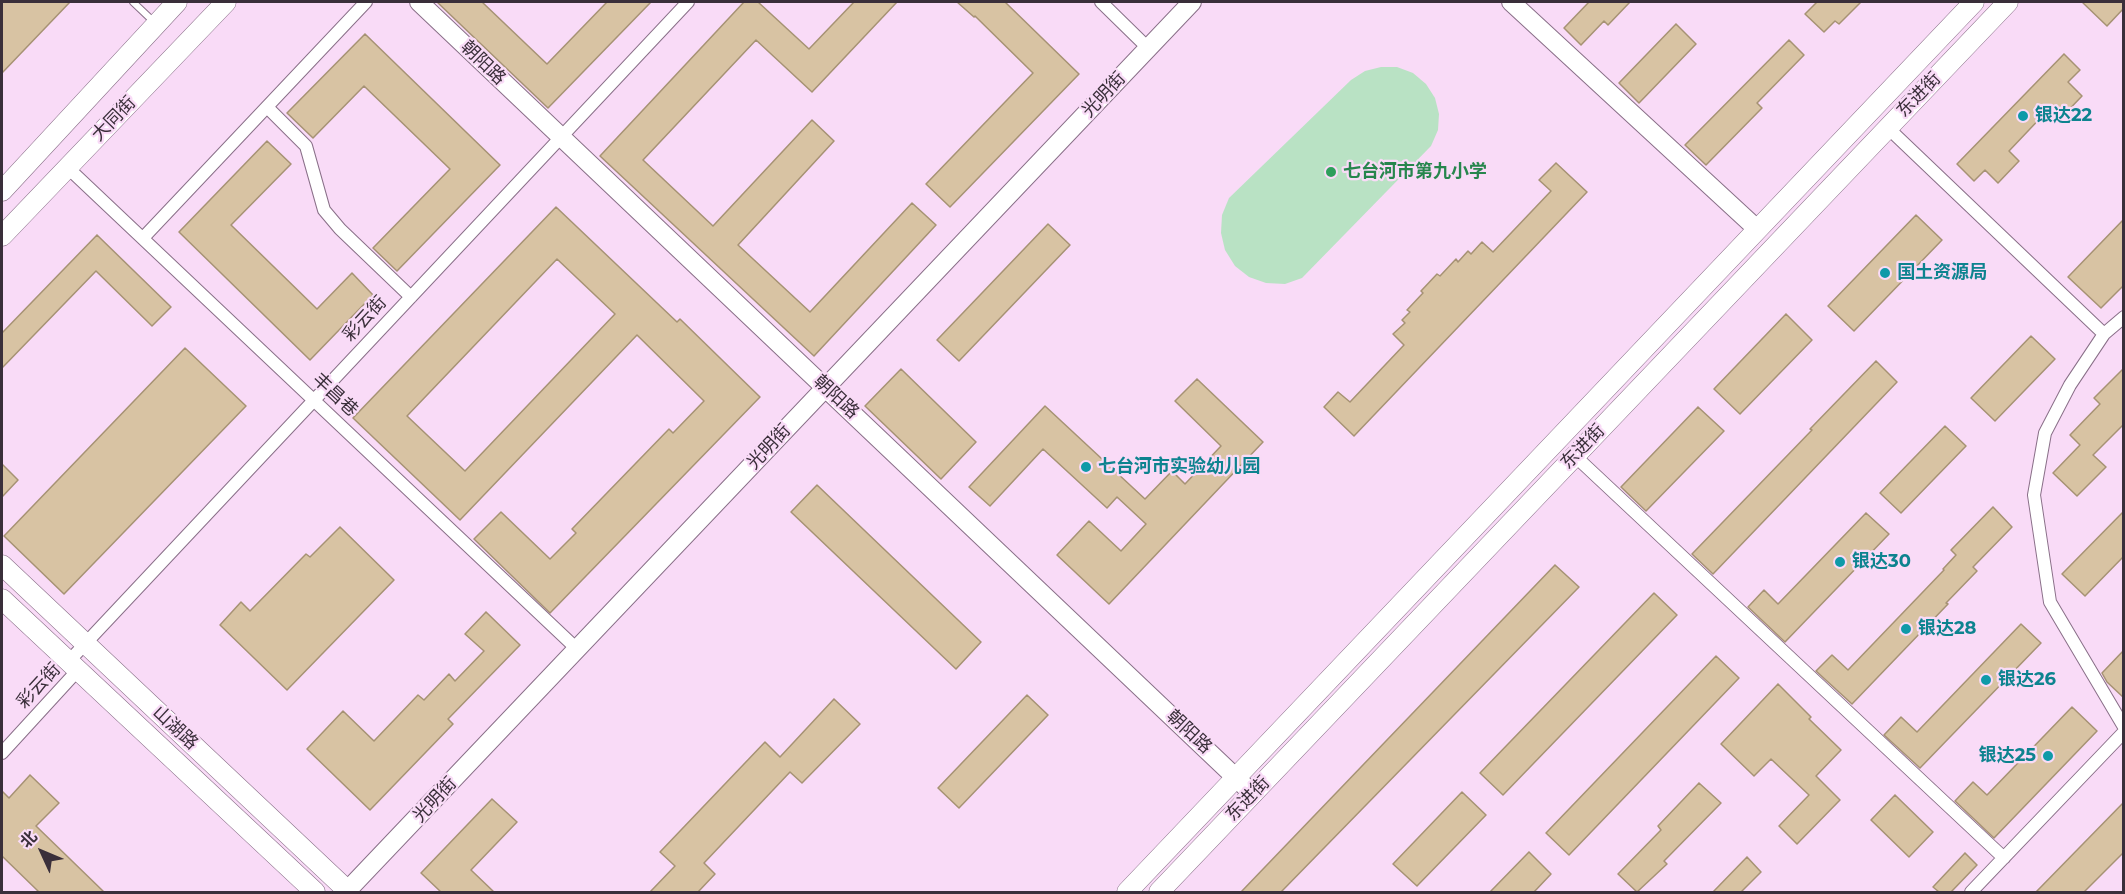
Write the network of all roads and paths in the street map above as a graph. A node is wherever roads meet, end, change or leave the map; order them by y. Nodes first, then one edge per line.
1 (133, 2) edge
2 (177, 2) edge
3 (226, 2) edge
4 (366, 2) edge
5 (419, 2) edge
6 (688, 2) edge
7 (1101, 2) edge
8 (1192, 2) edge
9 (1510, 2) edge
10 (1974, 2) edge
11 (2008, 2) edge
12 (156, 24) junction
13 (1148, 48) junction
14 (267, 107) junction
15 (1887, 128) junction
16 (561, 137) junction
17 (67, 167) junction
18 (2, 191) edge
19 (1756, 229) junction
20 (2, 236) edge
21 (143, 238) junction
22 (411, 297) junction
23 (2124, 317) edge
24 (2104, 334) junction
25 (826, 388) junction
26 (314, 400) junction
27 (1575, 456) junction
28 (2, 565) edge
29 (2, 599) edge
30 (86, 643) junction
31 (578, 650) junction
32 (73, 666) junction
33 (2124, 729) edge
34 (2, 753) edge
35 (1236, 777) junction
36 (1253, 794) junction
37 (2004, 858) junction
38 (315, 892) edge
39 (348, 892) edge
40 (1127, 892) edge
41 (1159, 892) edge
42 (1971, 892) edge

1 - 12 lane
2 - 12 main road, 大同街
3 - 17 main road, 大同街
4 - 14 street
5 - 16 street, 朝阳路
6 - 16 street, 彩云街
7 - 13 street
8 - 13 street, 光明街
9 - 19 street
10 - 19 main road, 东进街
11 - 15 main road, 东进街
12 - 18 main road, 大同街
13 - 25 street, 光明街
14 - 21 street
14 - 22 street
15 - 24 street
15 - 27 main road, 东进街
16 - 22 street, 彩云街
16 - 25 street, 朝阳路
17 - 20 main road, 大同街
17 - 21 street, 丰昌巷
19 - 35 main road, 东进街
21 - 26 street, 丰昌巷
22 - 26 street, 彩云街
23 - 24 street
24 - 33 street
25 - 31 street, 光明街
25 - 35 street, 朝阳路
26 - 30 street, 彩云街
26 - 31 street, 丰昌巷
27 - 36 main road, 东进街
27 - 37 street
28 - 30 main road, 山湖路
29 - 32 main road, 山湖路
30 - 32 street, 彩云街
30 - 39 main road, 山湖路
31 - 39 street, 光明街
32 - 34 street, 彩云街
32 - 38 main road, 山湖路
33 - 37 street
35 - 36 street, 朝阳路
35 - 40 main road, 东进街
36 - 41 main road, 东进街
37 - 42 street

